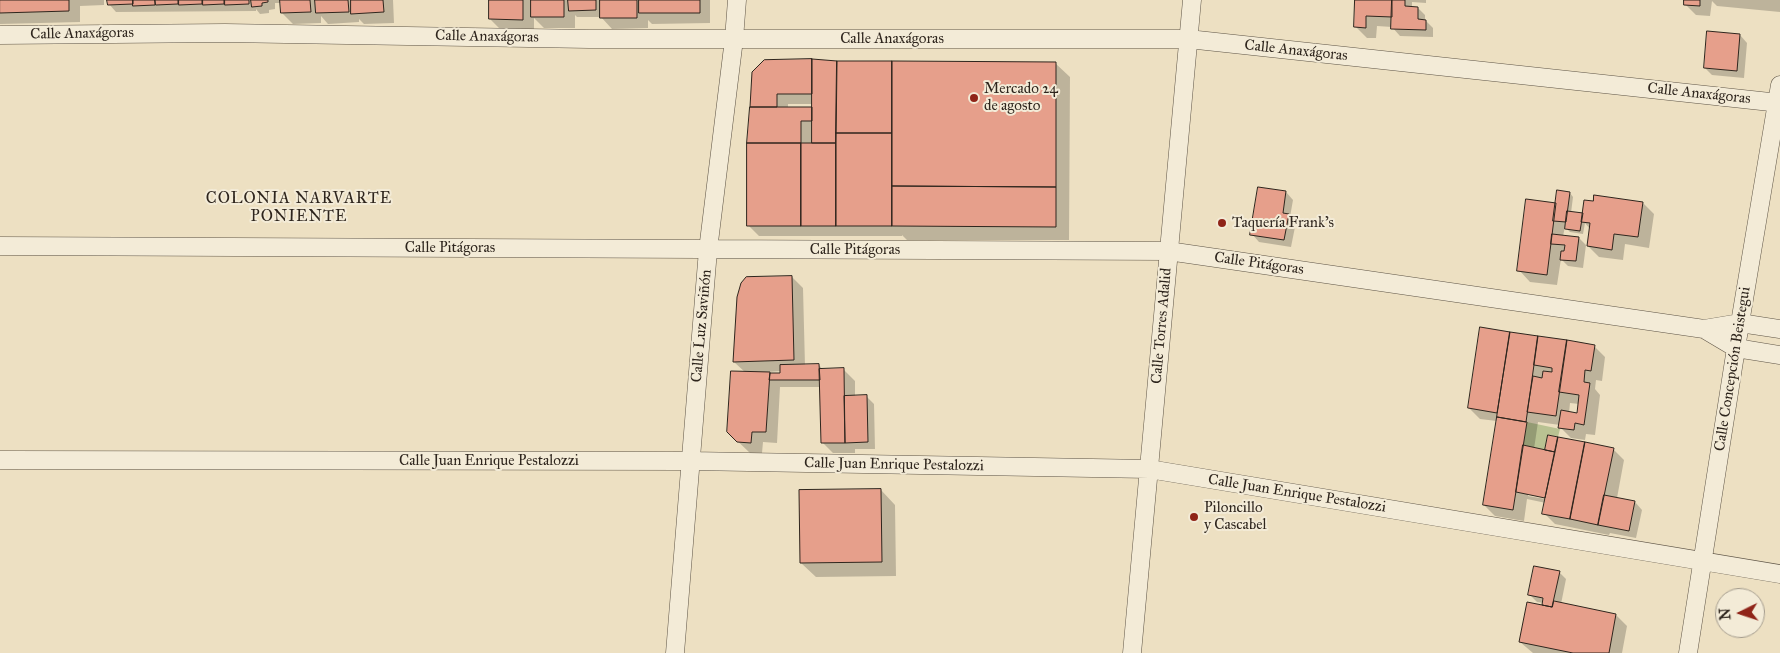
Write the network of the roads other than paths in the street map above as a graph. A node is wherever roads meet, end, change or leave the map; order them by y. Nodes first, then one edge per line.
1 (737, 0) edge
2 (1192, 0) edge
3 (0, 35) edge
4 (734, 39) junction
5 (1188, 39) junction
6 (1780, 85) edge
7 (1779, 103) edge
8 (0, 246) edge
9 (708, 250) junction
10 (1168, 251) junction
11 (1740, 322) junction
12 (1704, 329) junction
13 (1780, 329) edge
14 (1736, 348) junction
15 (1780, 355) edge
16 (0, 460) edge
17 (691, 462) junction
18 (1149, 469) junction
19 (1702, 561) junction
20 (1780, 574) edge
21 (675, 653) edge
22 (1132, 653) edge
23 (1688, 653) edge

1 - 4 street, Calle Luz Saviñón
2 - 5 street, Calle Torres Adalid
3 - 4 street, Calle Anaxágoras
4 - 5 street, Calle Anaxágoras
4 - 9 street, Calle Luz Saviñón
5 - 7 street, Calle Anaxágoras
5 - 10 street, Calle Torres Adalid
6 - 7 street, Calle Concepción Beistegui
7 - 11 street, Calle Concepción Beistegui
8 - 9 street, Calle Pitágoras
9 - 10 street, Calle Pitágoras
9 - 17 street, Calle Luz Saviñón
10 - 12 street, Calle Pitágoras
10 - 18 street, Calle Torres Adalid
11 - 12 street, Calle Pitágoras
11 - 13 street, Calle Pitágoras
11 - 14 street, Calle Concepción Beistegui
12 - 14 street, Calle Pitágoras
14 - 15 street, Calle Pitágoras
14 - 19 street, Calle Concepción Beistegui
16 - 17 street, Calle Juan Enrique Pestalozzi
17 - 18 street, Calle Juan Enrique Pestalozzi
17 - 21 street, Calle Luz Saviñón
18 - 19 street, Calle Juan Enrique Pestalozzi
18 - 22 street, Calle Torres Adalid
19 - 20 street, Calle Juan Enrique Pestalozzi
19 - 23 street, Calle Concepción Beistegui

